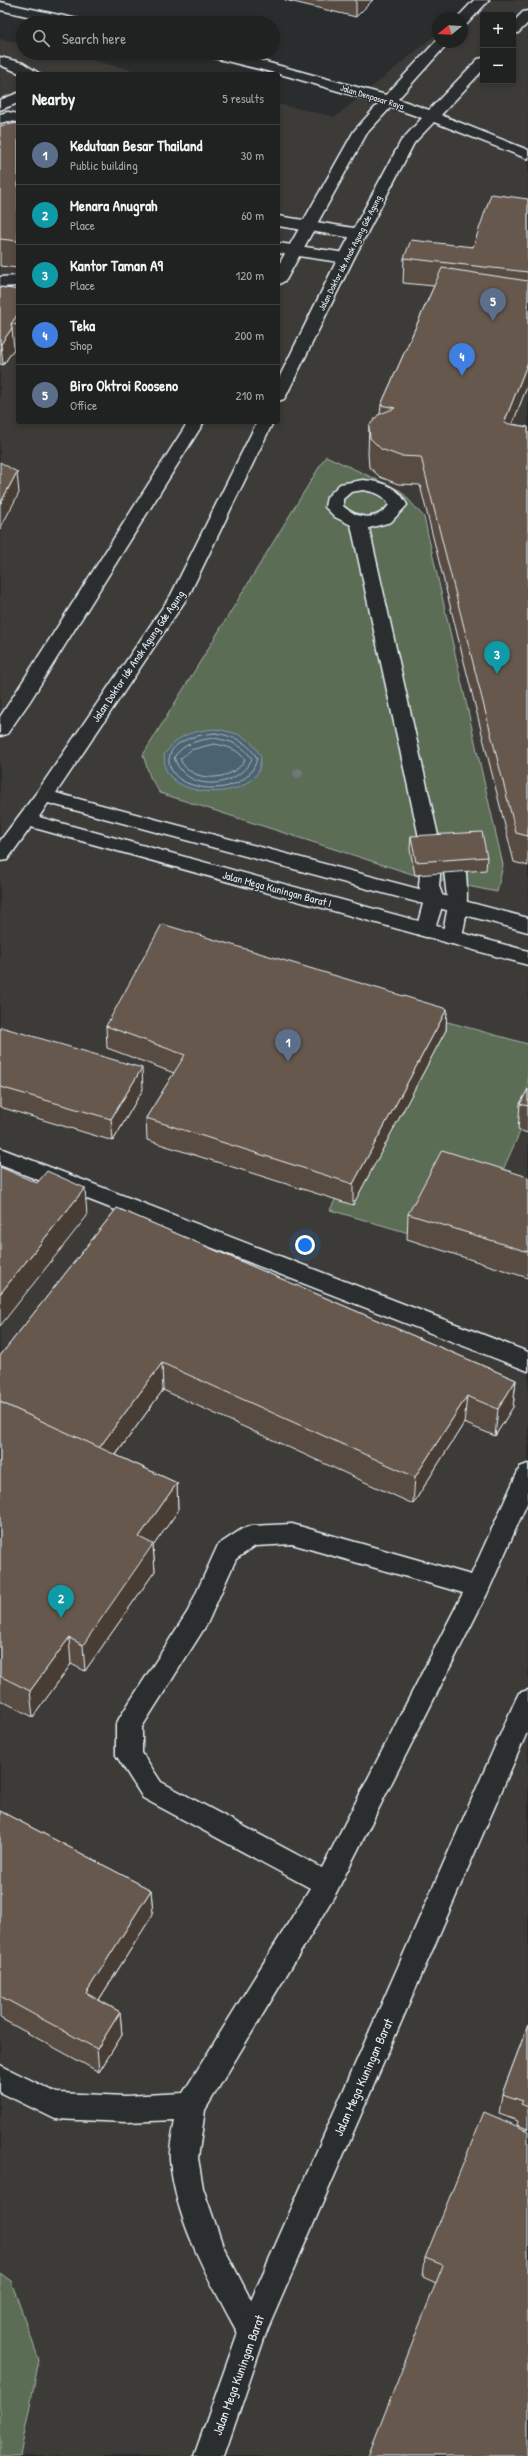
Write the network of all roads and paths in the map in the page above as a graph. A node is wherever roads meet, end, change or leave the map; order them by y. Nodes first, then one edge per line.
1 (482, 0) edge
2 (0, 6) edge
3 (468, 15) edge
4 (528, 15) edge
5 (45, 16) edge
6 (516, 27) edge
7 (436, 48) edge
8 (237, 60) edge
9 (0, 61) edge
10 (480, 65) edge
11 (29, 72) edge
12 (16, 99) edge
13 (386, 101) junction
14 (5, 113) edge
15 (431, 116) junction
16 (528, 155) edge
17 (280, 221) edge
18 (310, 226) junction
19 (360, 234) junction
20 (280, 248) edge
21 (295, 251) junction
22 (346, 258) junction
23 (280, 277) edge
24 (16, 281) edge
25 (0, 282) edge
26 (280, 392) edge
27 (195, 424) edge
28 (265, 424) edge
29 (359, 522) dead end
30 (0, 730) edge
31 (44, 796) junction
32 (27, 820) junction
33 (423, 820) junction
34 (0, 855) edge
35 (434, 900) junction
36 (458, 906) junction
37 (528, 925) edge
38 (426, 930) junction
39 (452, 937) junction
40 (528, 958) edge
41 (0, 1156) edge
42 (528, 1362) edge
43 (528, 1474) edge
44 (478, 1587) junction
45 (528, 1701) edge
46 (326, 1884) junction
47 (0, 2078) edge
48 (191, 2106) junction
49 (252, 2331) junction
50 (209, 2456) edge

1 - 3 main road
2 - 5 main road
4 - 6 main road
7 - 13 main road
8 - 13 main road, Jalan Denpasar Raya
9 - 11 main road
10 - 15 main road, Jalan Doktor Ide Anak Agung Gde Agung
12 - 14 main road
13 - 15 main road, Jalan Denpasar Raya
13 - 18 main road
15 - 16 main road, Jalan Denpasar Raya
15 - 19 main road, Jalan Doktor Ide Anak Agung Gde Agung
17 - 18 main road
18 - 19 main road
18 - 21 main road
19 - 22 main road, Jalan Doktor Ide Anak Agung Gde Agung
20 - 21 main road
21 - 22 main road
21 - 23 main road
22 - 26 main road, Jalan Doktor Ide Anak Agung Gde Agung
24 - 25 main road
27 - 30 main road
28 - 31 main road, Jalan Doktor Ide Anak Agung Gde Agung
29 - 33 main road
31 - 32 main road, Jalan Doktor Ide Anak Agung Gde Agung
31 - 35 main road
32 - 34 main road, Jalan Doktor Ide Anak Agung Gde Agung
32 - 38 main road, Jalan Mega Kuningan Barat I
33 - 35 main road
33 - 36 main road
35 - 36 main road
35 - 38 main road
36 - 37 main road
36 - 39 main road
38 - 39 main road, Jalan Mega Kuningan Barat I
39 - 40 main road, Jalan Mega Kuningan Barat I
41 - 42 main road
43 - 44 main road
44 - 46 main road
44 - 46 main road
45 - 49 main road, Jalan Mega Kuningan Barat
46 - 48 main road
47 - 48 main road
48 - 49 main road
49 - 50 main road, Jalan Mega Kuningan Barat

